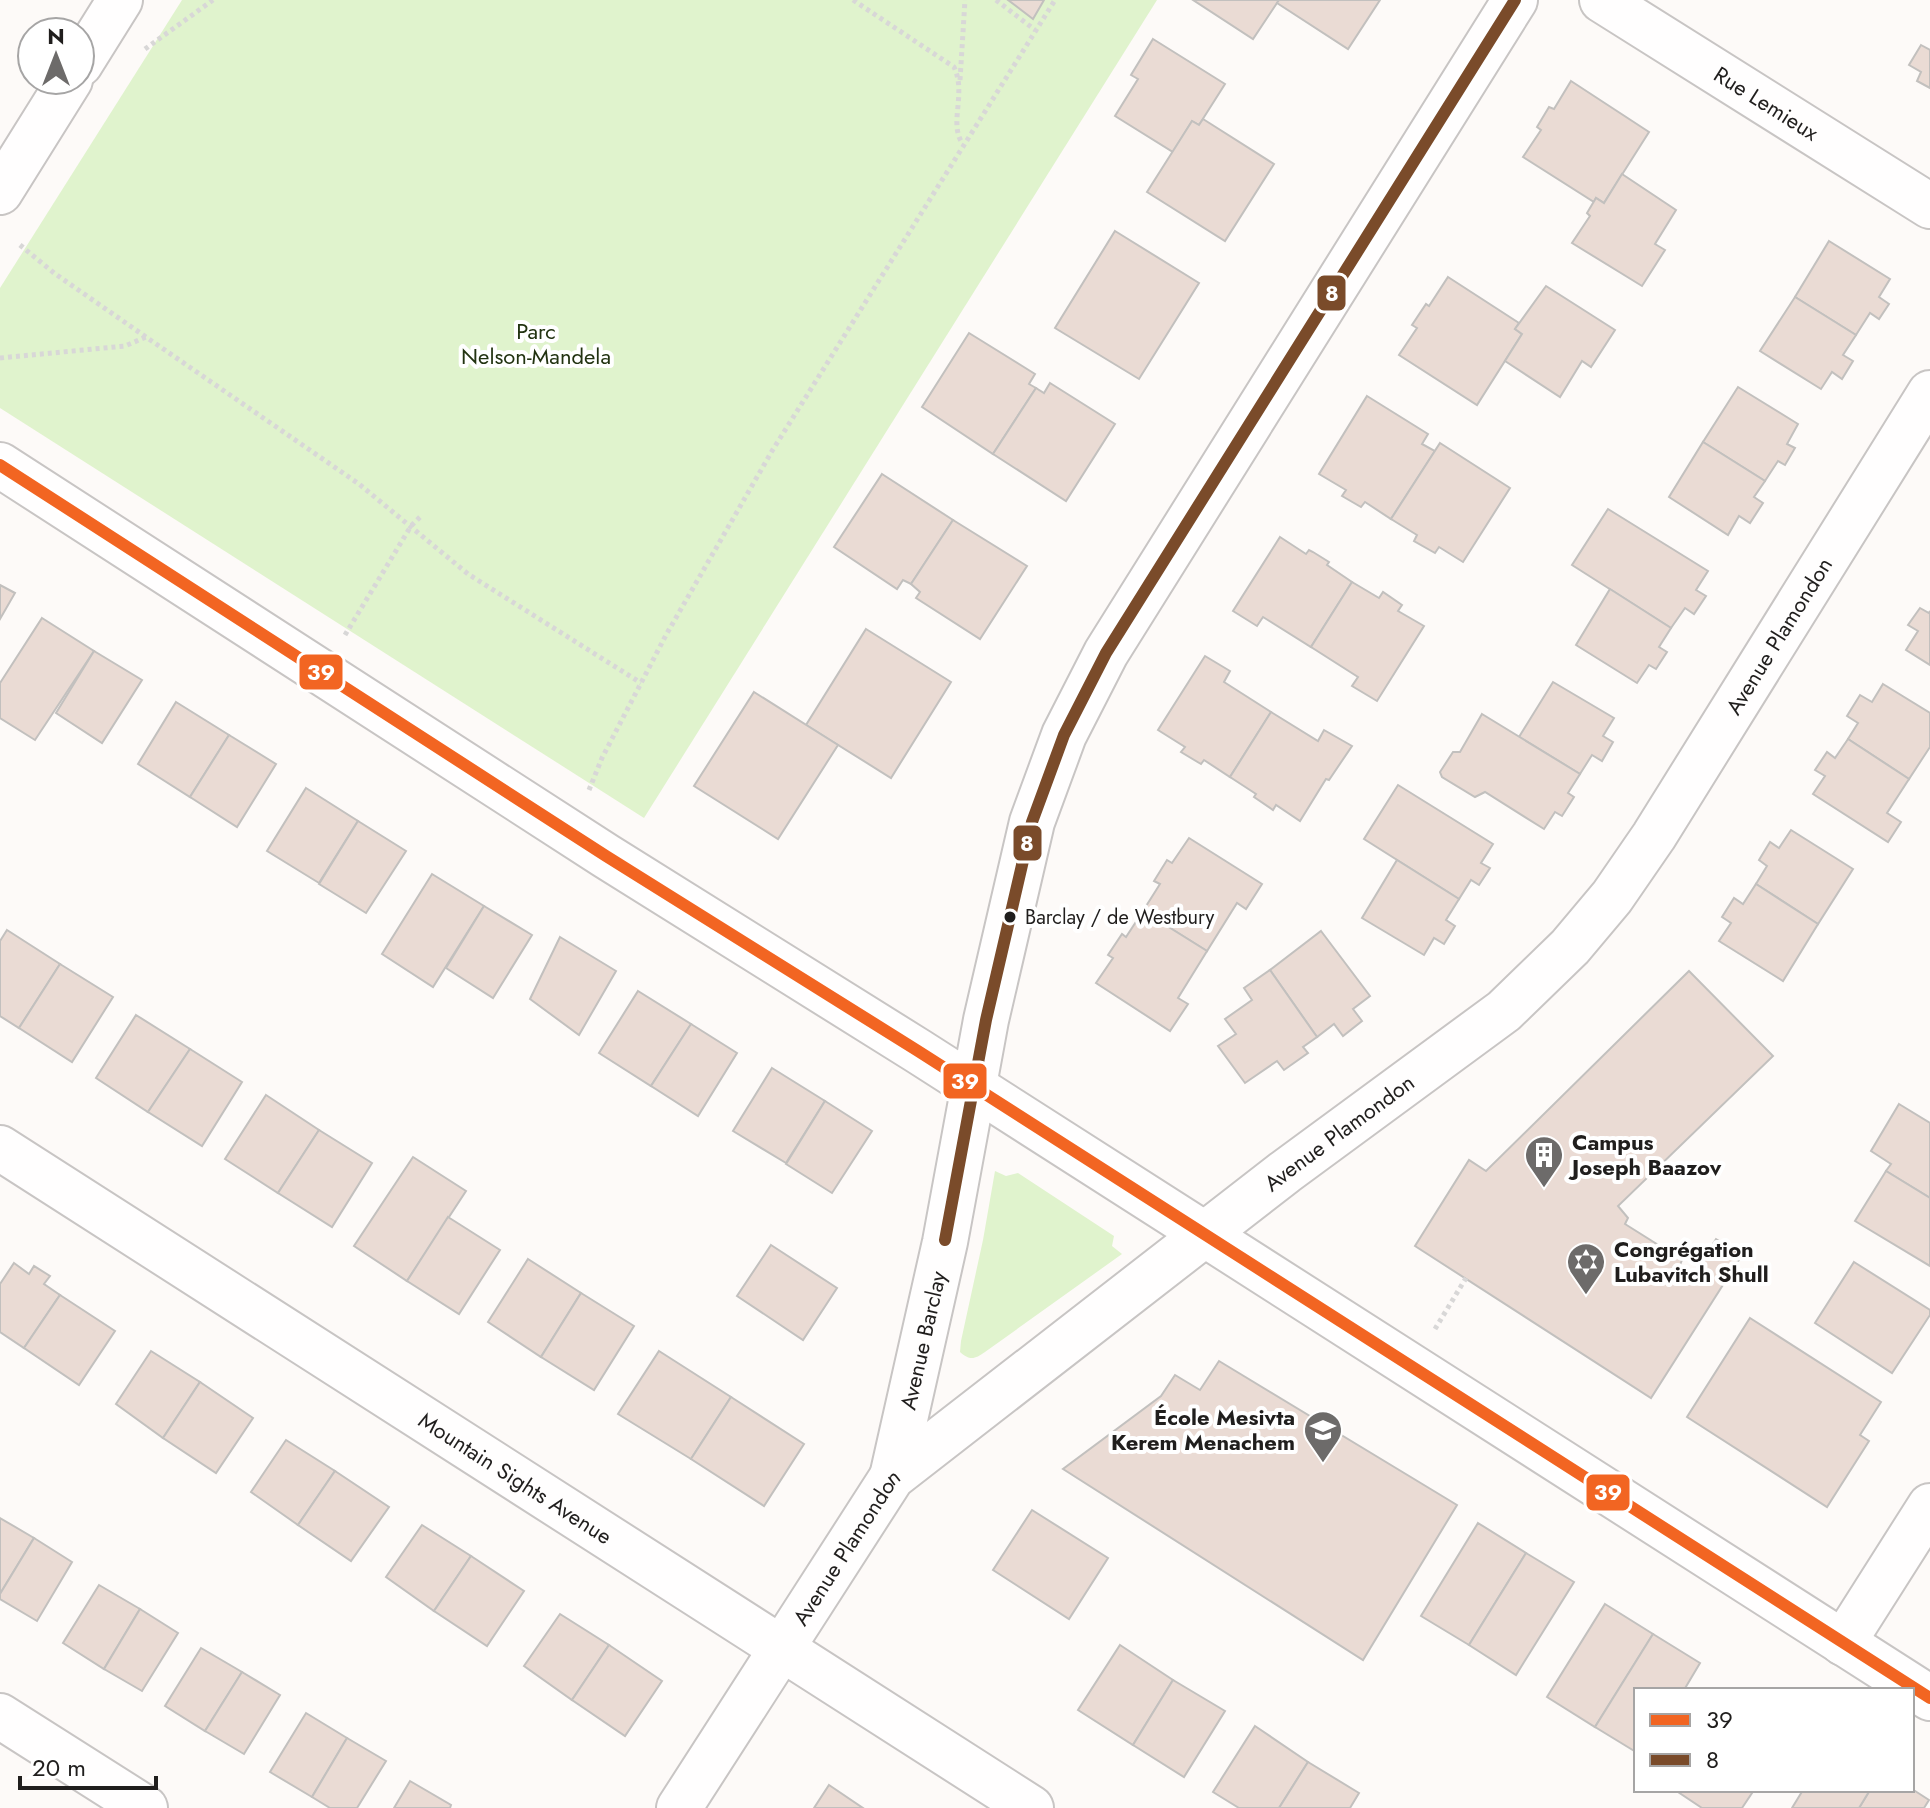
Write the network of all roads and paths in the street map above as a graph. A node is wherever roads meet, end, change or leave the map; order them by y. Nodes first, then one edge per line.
1 (120, 0) edge
2 (213, 0) edge
3 (853, 0) edge
4 (965, 0) edge
5 (996, 0) edge
6 (1055, 0) edge
7 (1515, 0) edge
8 (1602, 0) edge
9 (1035, 30) junction
10 (96, 38) edge
11 (144, 50) dead end
12 (960, 81) junction
13 (60, 96) edge
14 (963, 144) junction
15 (0, 192) edge
16 (1930, 206) edge
17 (20, 245) dead end
18 (146, 337) junction
19 (0, 358) edge
20 (1930, 393) edge
21 (0, 465) edge
22 (420, 517) dead end
23 (411, 526) junction
24 (345, 636) dead end
25 (641, 683) junction
26 (589, 791) dead end
27 (974, 1087) junction
28 (0, 1148) edge
29 (1204, 1234) junction
30 (1466, 1278) dead end
31 (1434, 1331) dead end
32 (892, 1477) junction
33 (1930, 1506) edge
34 (1843, 1643) junction
35 (781, 1648) junction
36 (1930, 1698) edge
37 (0, 1716) edge
38 (145, 1808) edge
39 (679, 1808) edge
40 (1031, 1808) edge

1 - 10 street
2 - 11 path
3 - 12 path
4 - 12 path
5 - 9 path
6 - 9 path
7 - 27 street, Avenue Barclay
8 - 16 street, Rue Lemieux
9 - 14 path
12 - 14 path
13 - 15 street
14 - 25 path
17 - 18 path
18 - 19 path
18 - 23 path
20 - 29 street, Avenue Plamondon
21 - 27 street
22 - 23 path
23 - 24 path
23 - 25 path
25 - 26 path
27 - 29 street
27 - 32 street, Avenue Barclay
28 - 35 street, Mountain Sights Avenue
29 - 32 street, Avenue Plamondon
29 - 34 street
30 - 31 path
32 - 35 street, Avenue Plamondon
33 - 34 street
34 - 36 street
35 - 39 street, Avenue Plamondon
35 - 40 street, Mountain Sights Avenue
37 - 38 street

